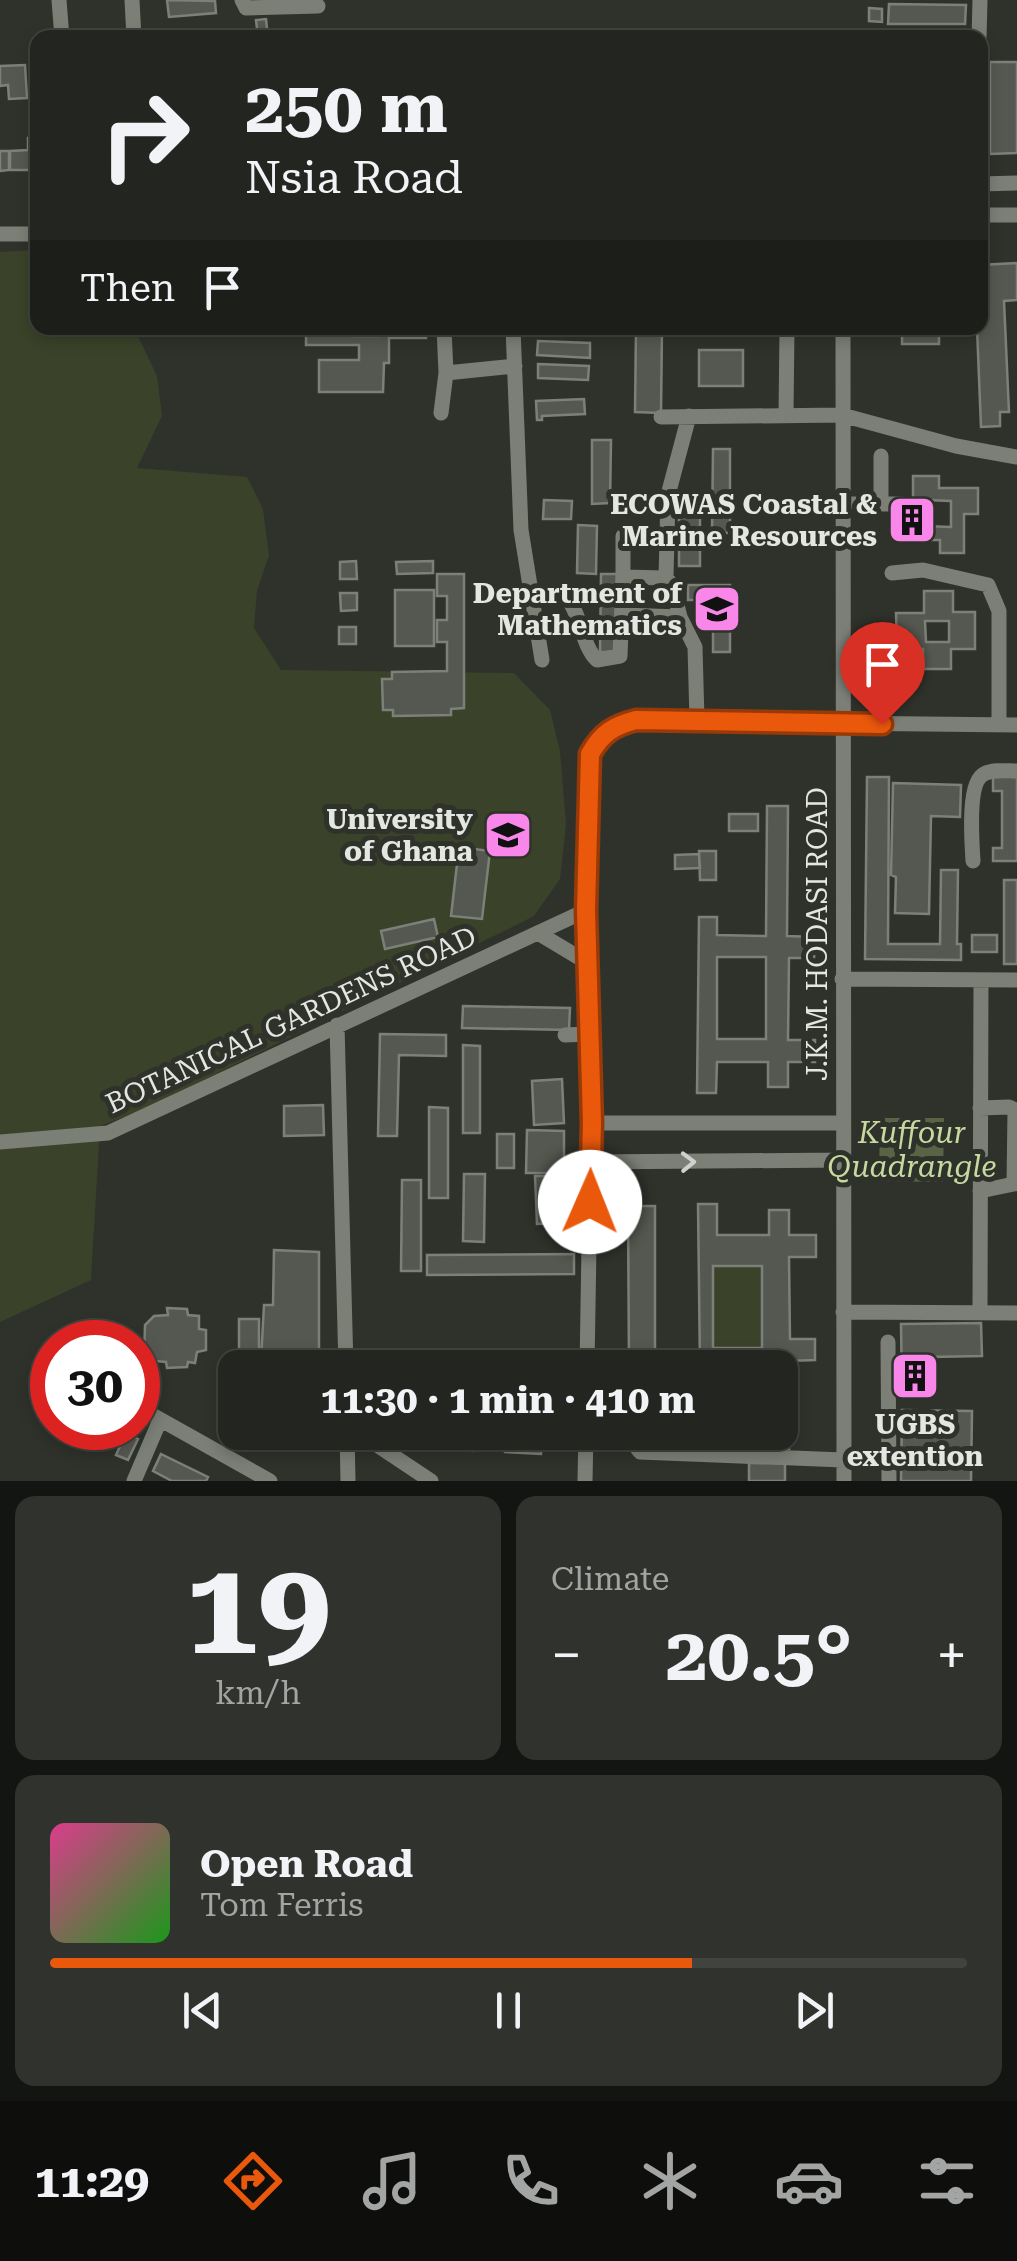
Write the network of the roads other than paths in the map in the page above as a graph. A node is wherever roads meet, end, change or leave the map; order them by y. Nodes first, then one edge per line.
1 (59, 0) edge
2 (132, 0) edge
3 (242, 0) edge
4 (980, 0) edge
5 (318, 6) dead end
6 (61, 30) edge
7 (134, 30) edge
8 (979, 30) edge
9 (988, 184) edge
10 (1017, 184) edge
11 (988, 215) edge
12 (1017, 215) edge
13 (0, 234) edge
14 (30, 234) edge
15 (444, 335) edge
16 (513, 335) edge
17 (787, 335) edge
18 (843, 335) edge
19 (515, 366) junction
20 (446, 373) junction
21 (441, 413) dead end
22 (786, 414) junction
23 (842, 415) junction
24 (688, 416) junction
25 (661, 417) dead end
26 (881, 456) dead end
27 (1017, 456) edge
28 (842, 504) junction
29 (881, 504) junction
30 (904, 504) dead end
31 (623, 536) dead end
32 (892, 573) dead end
33 (623, 577) junction
34 (666, 578) junction
35 (532, 594) junction
36 (622, 615) junction
37 (680, 617) junction
38 (542, 660) dead end
39 (697, 720) junction
40 (843, 723) junction
41 (1000, 725) junction
42 (1017, 725) edge
43 (1017, 771) edge
44 (972, 861) dead end
45 (586, 910) junction
46 (538, 932) junction
47 (588, 963) junction
48 (842, 979) junction
49 (980, 980) junction
50 (1017, 980) edge
51 (338, 1026) junction
52 (588, 1034) junction
53 (565, 1035) dead end
54 (980, 1108) junction
55 (592, 1123) junction
56 (842, 1123) junction
57 (0, 1142) edge
58 (842, 1160) junction
59 (590, 1162) junction
60 (980, 1191) junction
61 (843, 1312) junction
62 (980, 1312) junction
63 (1017, 1312) edge
64 (888, 1342) dead end
65 (346, 1350) edge
66 (587, 1350) edge
67 (160, 1420) edge
68 (147, 1450) edge
69 (347, 1450) edge
70 (383, 1450) edge
71 (586, 1450) edge
72 (638, 1450) edge
73 (844, 1460) junction
74 (242, 1474) edge
75 (134, 1481) edge
76 (270, 1481) edge
77 (348, 1481) edge
78 (431, 1481) edge
79 (585, 1481) edge
80 (844, 1481) edge
81 (889, 1481) edge

1 - 6 street
2 - 7 street
3 - 5 street
4 - 8 street
9 - 10 street
11 - 12 street
13 - 14 street
15 - 20 street
16 - 19 street
17 - 22 street
18 - 23 street, J.K.M. HODASI ROAD
19 - 20 street
19 - 35 street
20 - 21 street
22 - 23 street
22 - 24 street
23 - 27 street
23 - 28 street, J.K.M. HODASI ROAD
24 - 25 street
24 - 34 street
26 - 29 street
28 - 29 street
28 - 40 street, J.K.M. HODASI ROAD
29 - 30 street
31 - 33 street
32 - 41 street
33 - 34 street
33 - 36 street
34 - 37 street
35 - 36 street
35 - 38 street
36 - 37 street
37 - 39 street
39 - 40 street
39 - 45 street
40 - 41 street
40 - 48 street, J.K.M. HODASI ROAD
41 - 42 street
43 - 44 street
45 - 46 street, BOTANICAL GARDENS ROAD
45 - 47 street
46 - 47 street
46 - 51 street, BOTANICAL GARDENS ROAD
47 - 52 street
48 - 49 street
48 - 56 street, J.K.M. HODASI ROAD
49 - 50 street
49 - 54 street
51 - 57 street, BOTANICAL GARDENS ROAD
51 - 65 street
52 - 53 street
52 - 55 street
54 - 60 street
54 - 60 street
55 - 56 street
55 - 59 street
56 - 58 street, J.K.M. HODASI ROAD
59 -> 58 street
58 - 61 street, J.K.M. HODASI ROAD
59 - 66 street
60 - 62 street
61 - 62 street
61 - 73 street, J.K.M. HODASI ROAD
62 - 63 street
64 - 81 street
67 - 74 street
68 - 75 street
69 - 77 street
70 - 78 street
71 - 79 street
72 - 73 street
73 - 80 street, J.K.M. HODASI ROAD
74 - 76 street

